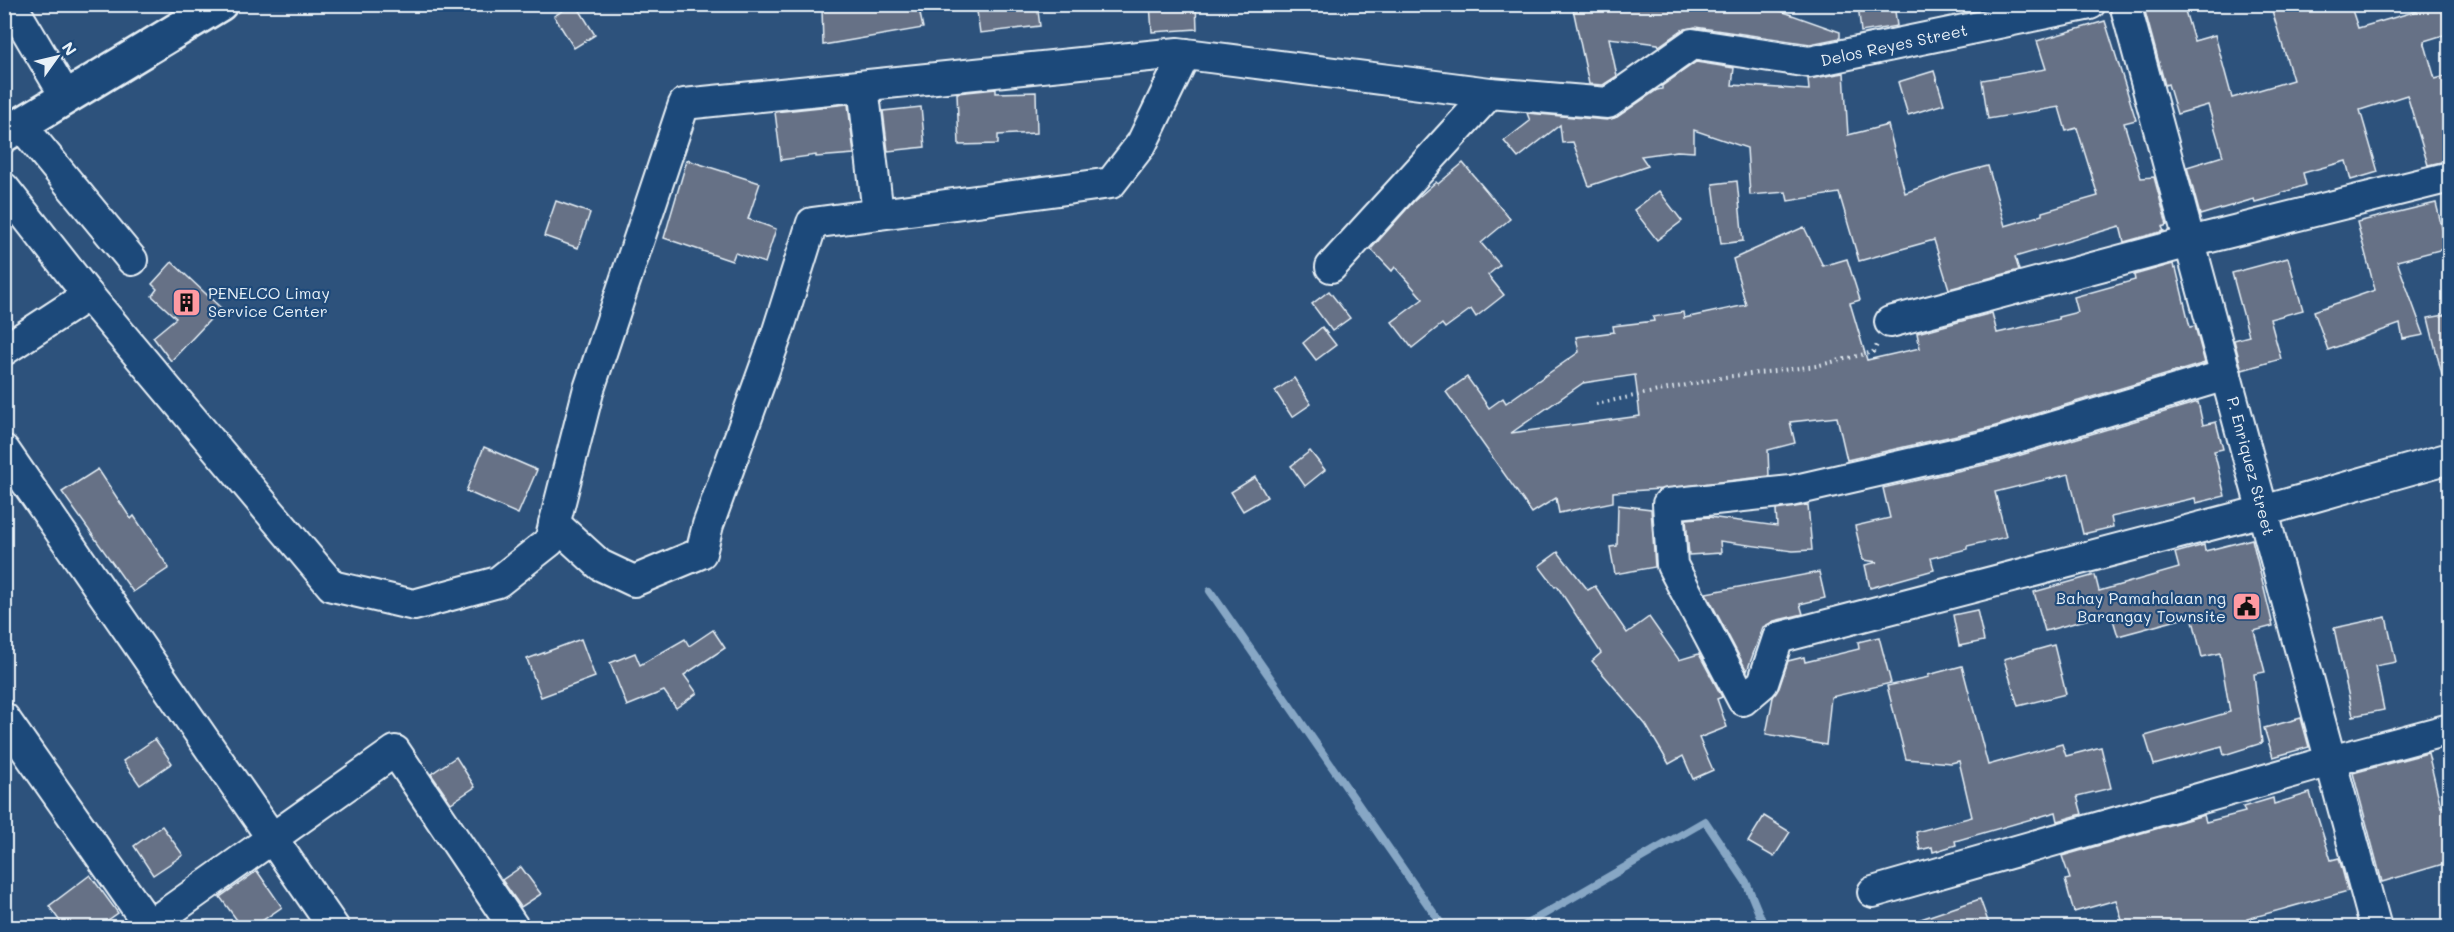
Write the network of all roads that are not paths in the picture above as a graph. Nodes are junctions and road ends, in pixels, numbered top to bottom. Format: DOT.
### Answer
graph roads {
  1 [pos="11,4"];
  2 [pos="220,4"];
  3 [pos="2090,4"];
  4 [pos="2125,4"];
  5 [pos="1185,54"];
  6 [pos="863,86"];
  7 [pos="1490,93"];
  8 [pos="66,97"];
  9 [pos="13,130"];
  10 [pos="2450,177"];
  11 [pos="4,188"];
  12 [pos="878,214"];
  13 [pos="2190,242"];
  14 [pos="132,260"];
  15 [pos="1331,267"];
  16 [pos="88,295"];
  17 [pos="1890,322"];
  18 [pos="4,350"];
  19 [pos="2226,375"];
  20 [pos="4,450"];
  21 [pos="2450,458"];
  22 [pos="2263,511"];
  23 [pos="554,522"];
  24 [pos="4,717"];
  25 [pos="2450,729"];
  26 [pos="2331,761"];
  27 [pos="273,838"];
  28 [pos="1873,892"];
  29 [pos="150,926"];
  30 [pos="334,927"];
  31 [pos="514,927"];
  32 [pos="2376,927"];
  1 -- 8 [label="street"];
  2 -- 8 [label="main road"];
  3 -- 7 [label="street, Delos Reyes Street"];
  4 -- 13 [label="street, P. Enriquez Street"];
  5 -- 6 [label="street"];
  5 -- 7 [label="street"];
  5 -- 12 [label="street"];
  6 -- 12 [label="street"];
  6 -- 23 [label="street"];
  7 -- 15 [label="street"];
  8 -- 9 [label="main road"];
  9 -- 14 [label="street"];
  10 -- 13 [label="street"];
  11 -- 16 [label="street"];
  12 -- 23 [label="street"];
  13 -- 17 [label="street"];
  13 -- 19 [label="street, P. Enriquez Street"];
  16 -- 18 [label="street"];
  16 -- 23 [label="street"];
  19 -- 22 [label="street, P. Enriquez Street"];
  19 -- 22 [label="street"];
  20 -- 27 [label="street"];
  21 -- 22 [label="street"];
  22 -- 26 [label="street, P. Enriquez Street"];
  24 -- 29 [label="street"];
  25 -- 26 [label="street"];
  26 -- 28 [label="street"];
  26 -- 32 [label="street, P. Enriquez Street"];
  27 -- 29 [label="street"];
  27 -- 30 [label="street"];
  27 -- 31 [label="street"];
}
